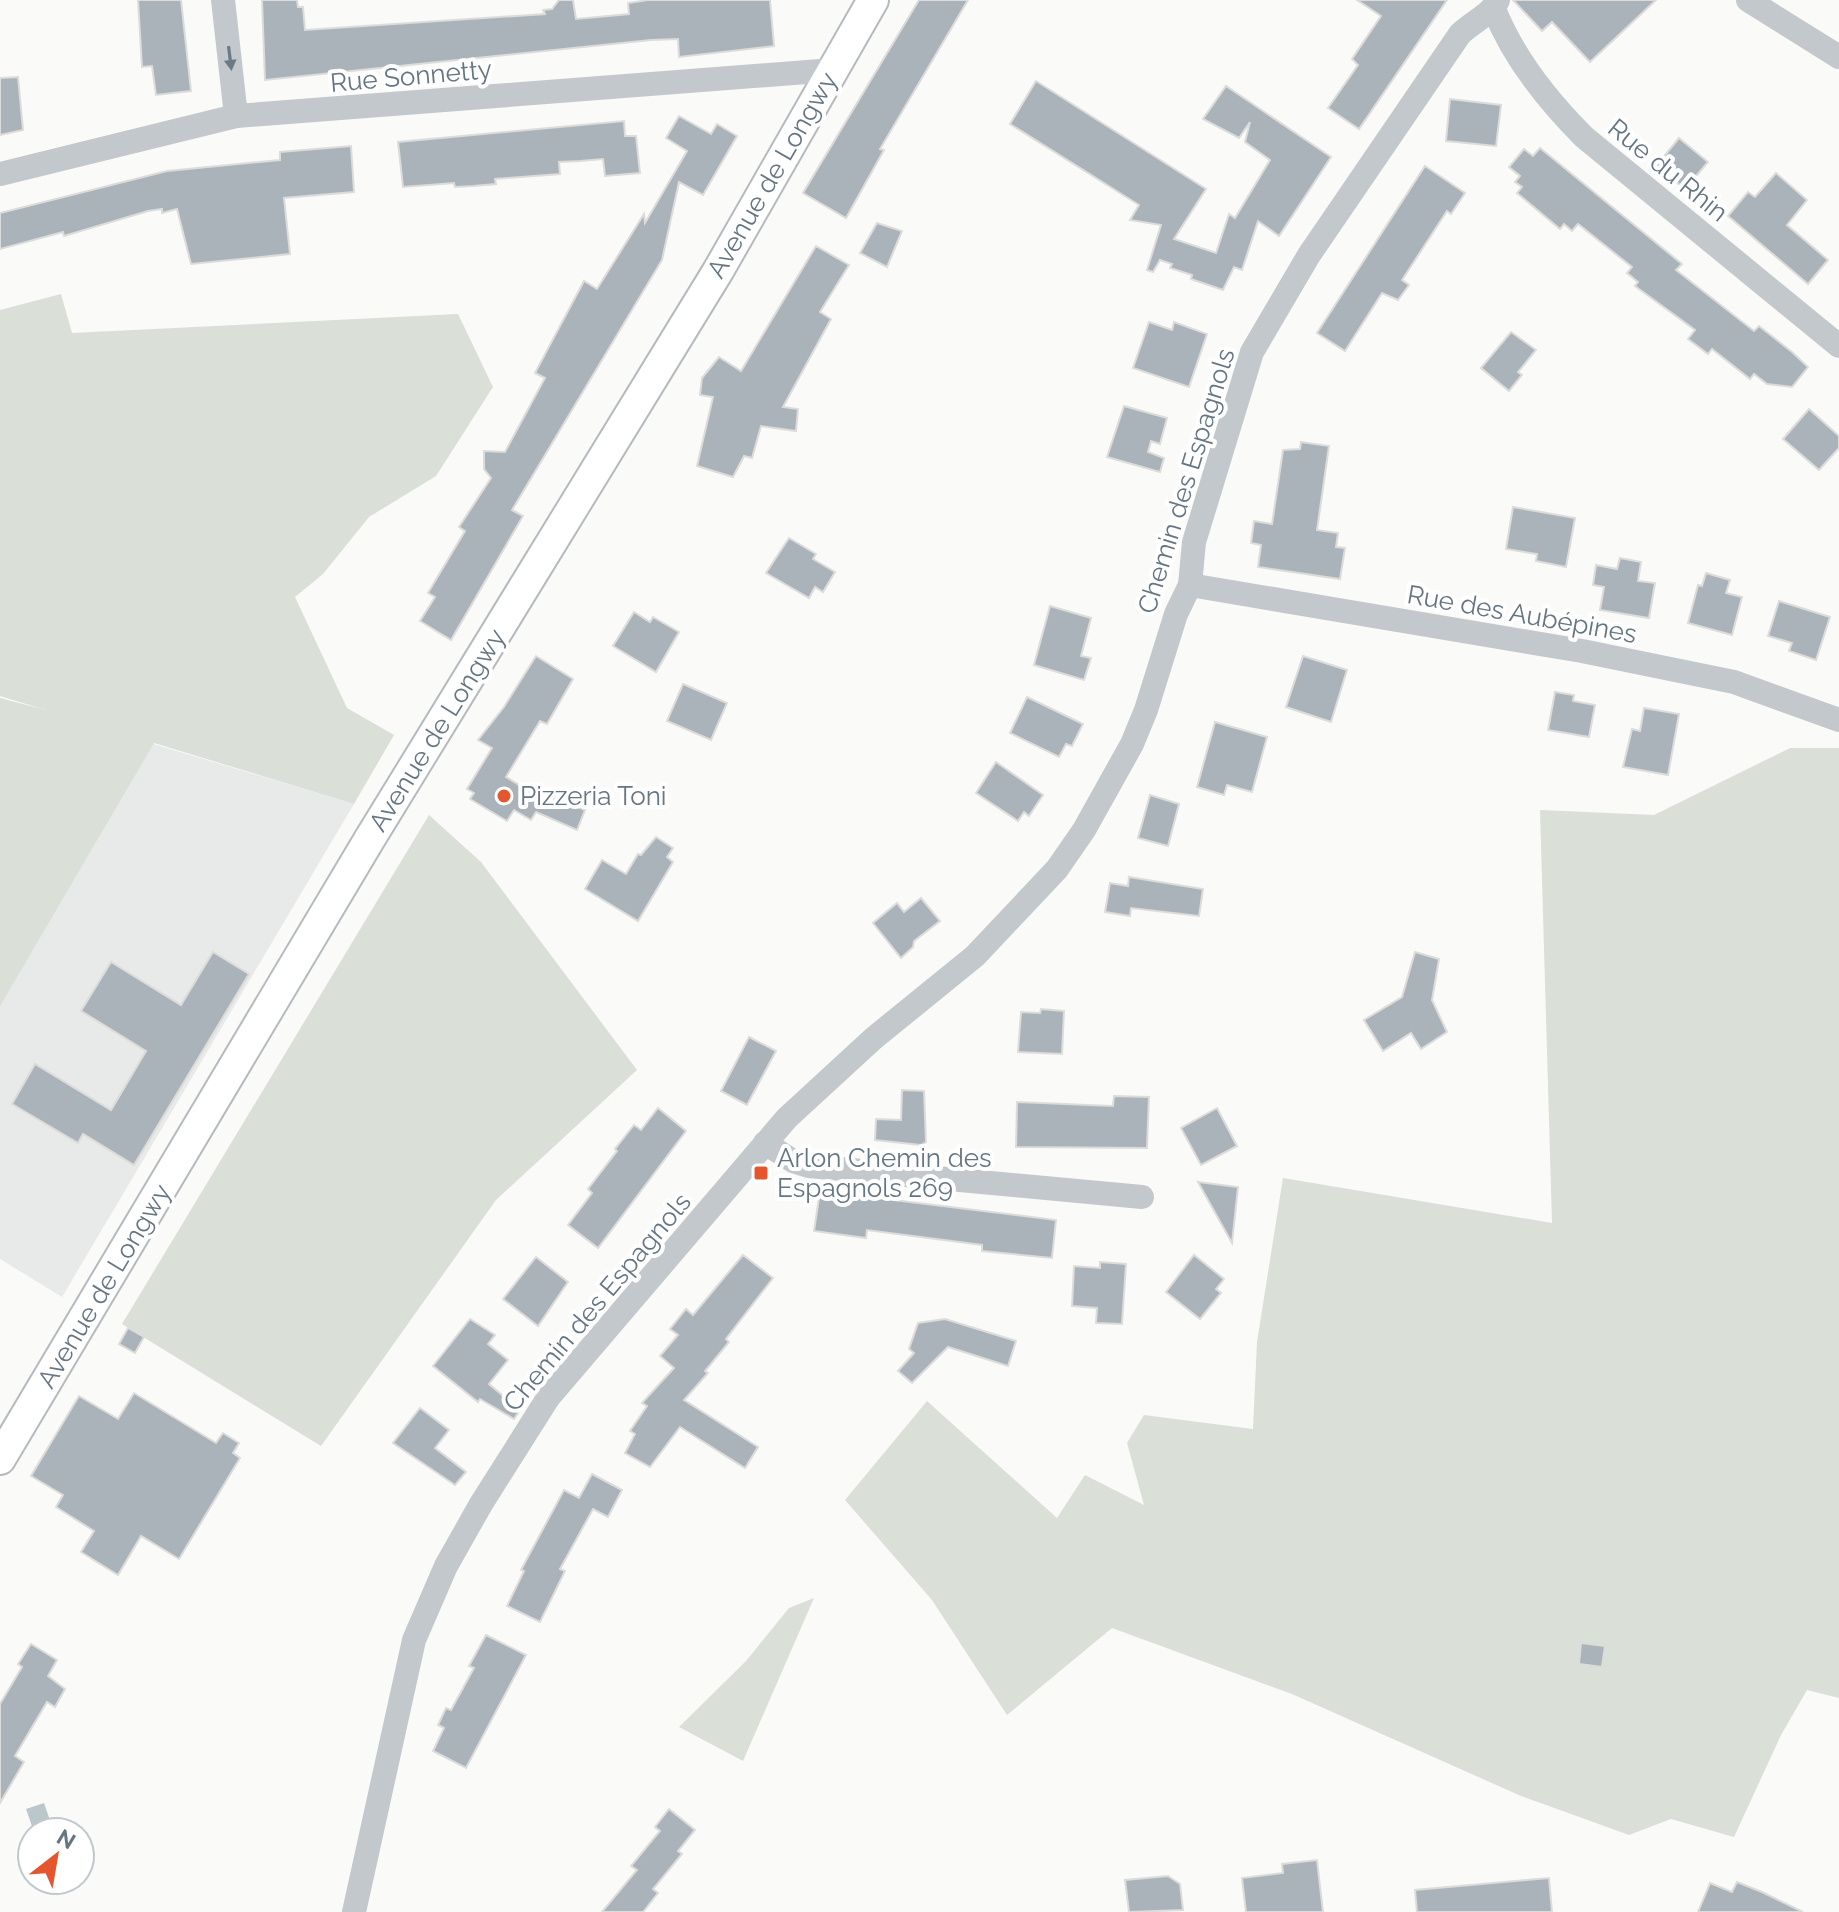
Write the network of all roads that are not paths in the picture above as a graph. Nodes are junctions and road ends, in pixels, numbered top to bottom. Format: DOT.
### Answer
graph roads {
  1 [pos="223,0"];
  2 [pos="873,0"];
  3 [pos="1748,0"];
  4 [pos="1496,4"];
  5 [pos="1839,57"];
  6 [pos="833,70"];
  7 [pos="236,116"];
  8 [pos="0,174"];
  9 [pos="1839,346"];
  10 [pos="1190,585"];
  11 [pos="1839,720"];
  12 [pos="765,1143"];
  13 [pos="1142,1197"];
  14 [pos="0,1459"];
  15 [pos="354,1912"];
  1 -- 7 [label="street, one-way"];
  2 -- 6 [label="main road, Avenue de Longwy"];
  3 -- 5 [label="street"];
  4 -- 9 [label="street, Rue du Rhin"];
  4 -- 10 [label="street, Chemin des Espagnols"];
  6 -- 7 [label="street, Rue Sonnetty"];
  6 -- 14 [label="main road, Avenue de Longwy"];
  7 -- 8 [label="street, Rue Sonnetty"];
  10 -- 11 [label="street, Rue des Aubépines"];
  10 -- 12 [label="street, Chemin des Espagnols"];
  12 -- 13 [label="street"];
  12 -- 15 [label="street, Chemin des Espagnols"];
}
